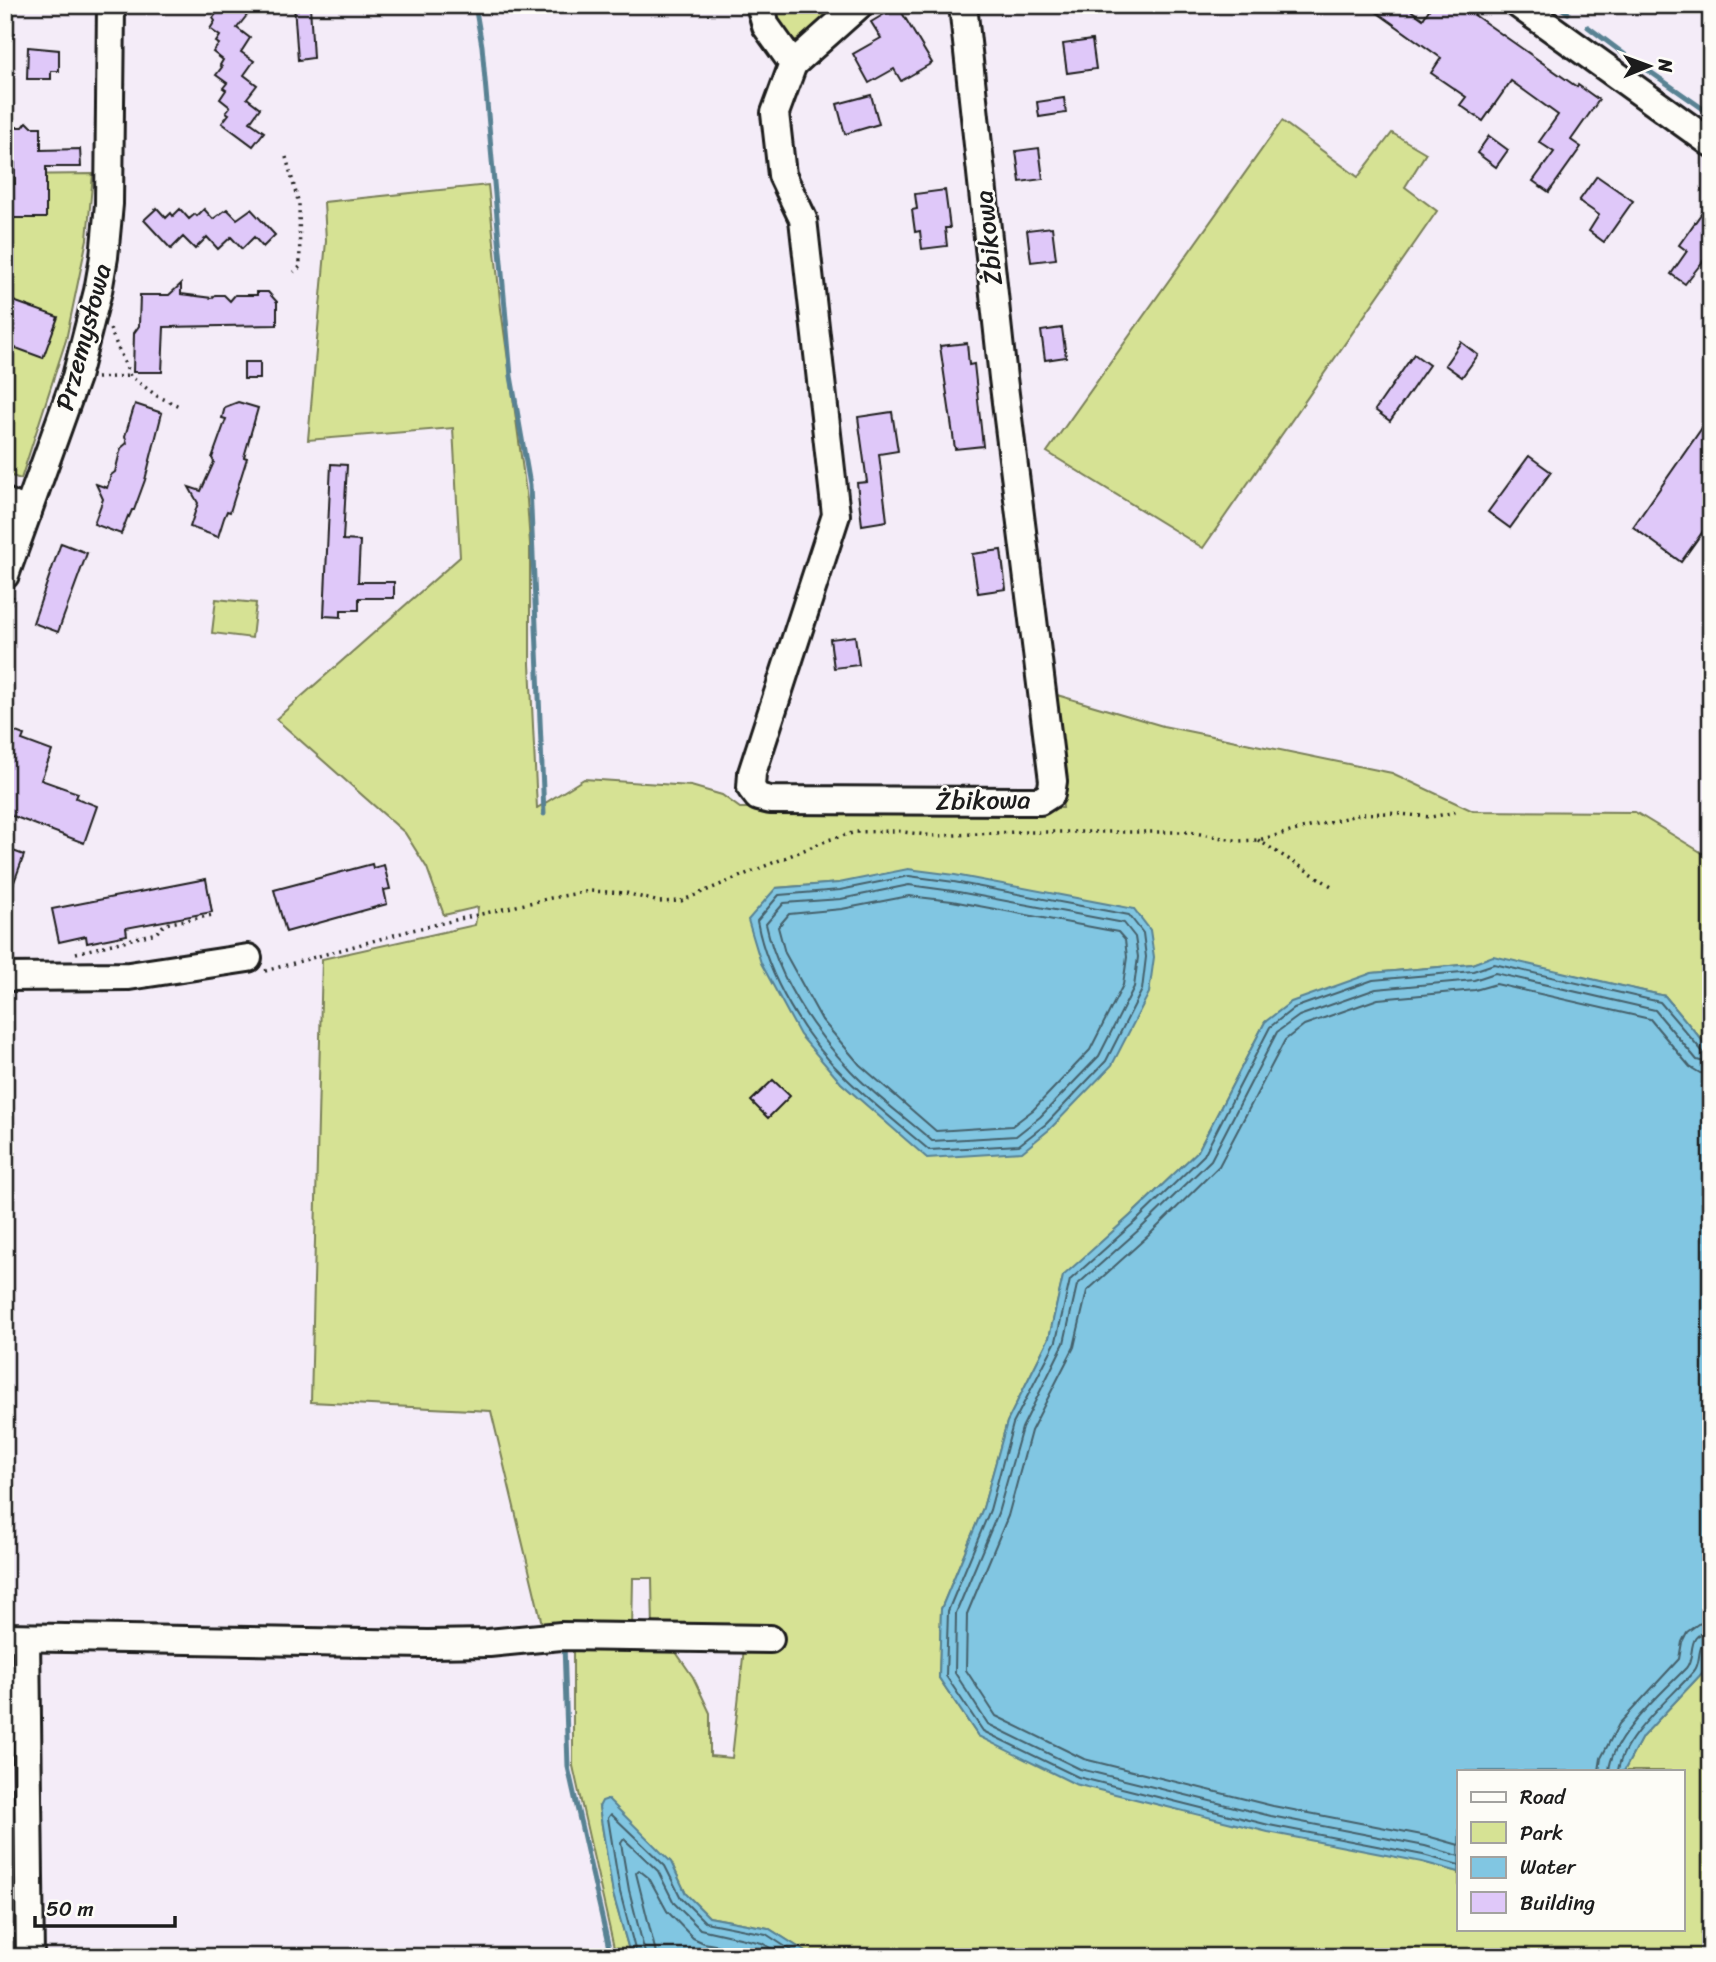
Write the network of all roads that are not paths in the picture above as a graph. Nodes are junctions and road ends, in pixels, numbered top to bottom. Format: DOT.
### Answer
graph roads {
  1 [pos="111,5"];
  2 [pos="760,5"];
  3 [pos="859,5"];
  4 [pos="963,5"];
  5 [pos="1519,5"];
  6 [pos="793,64"];
  7 [pos="1711,143"];
  8 [pos="17,507"];
  9 [pos="5,575"];
  10 [pos="256,965"];
  11 [pos="5,977"];
  12 [pos="15,1637"];
  13 [pos="769,1639"];
  14 [pos="30,1957"];
  1 -- 8 [label="street, Przemysłowa"];
  2 -- 6 [label="street"];
  3 -- 6 [label="street"];
  4 -- 6 [label="street, Żbikowa"];
  5 -- 7 [label="street"];
  8 -- 9 [label="street, Przemysłowa"];
  10 -- 11 [label="street"];
  12 -- 13 [label="street"];
  12 -- 14 [label="street"];
}
